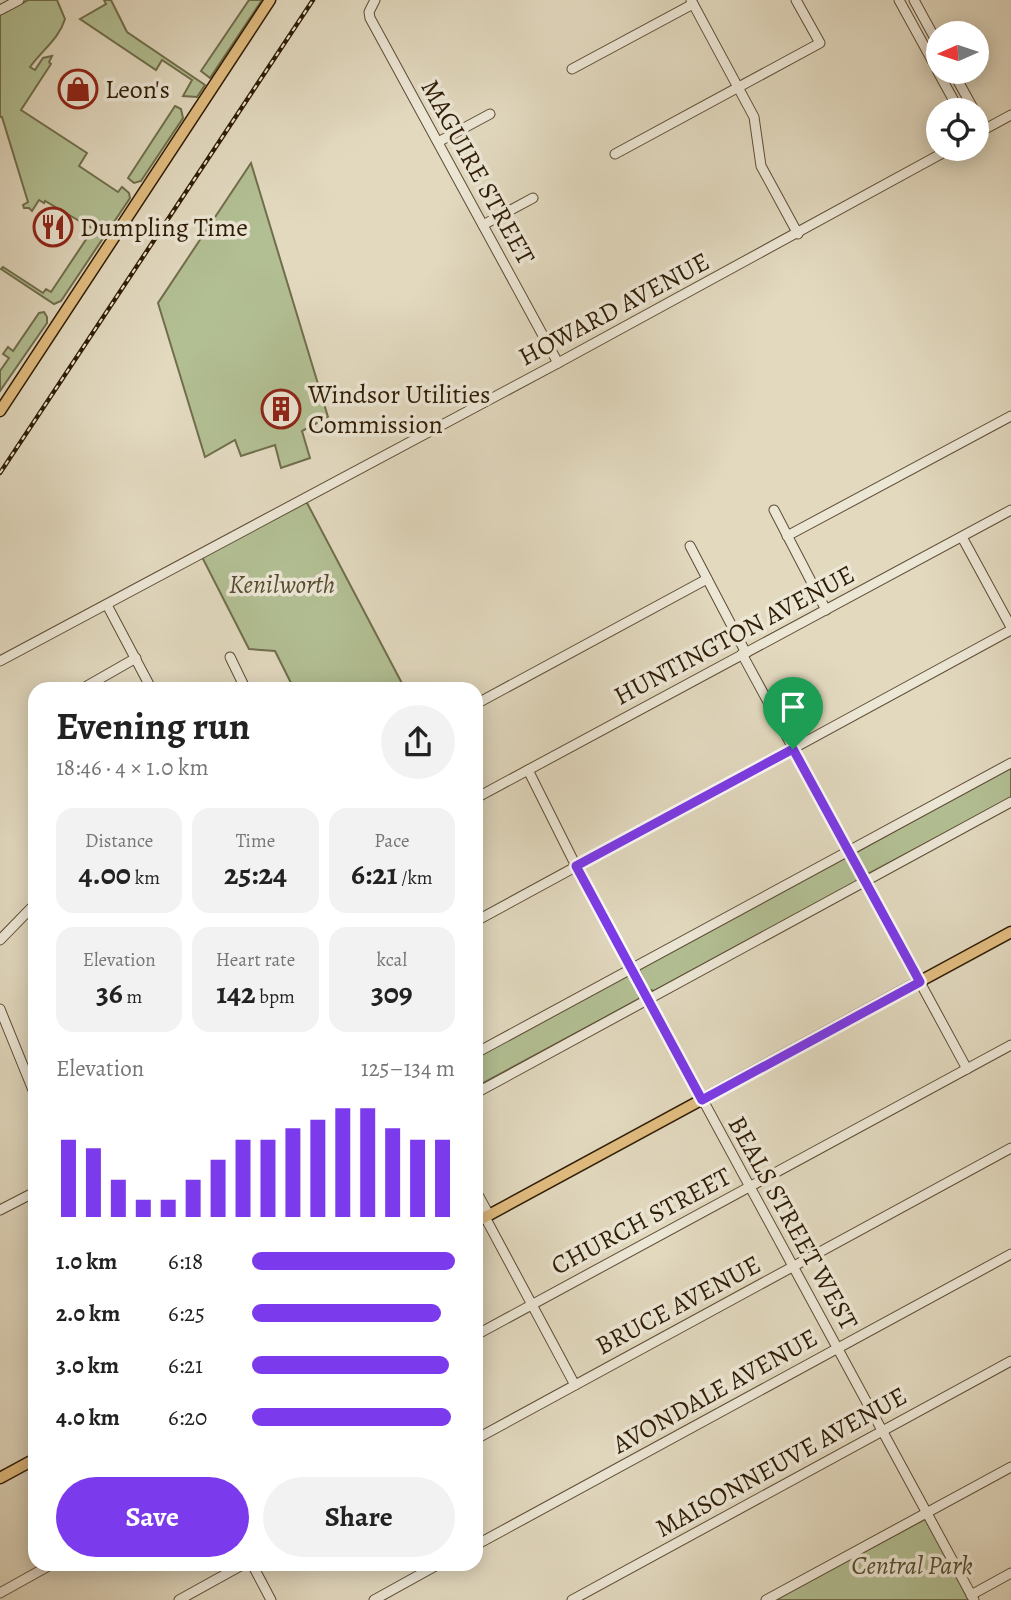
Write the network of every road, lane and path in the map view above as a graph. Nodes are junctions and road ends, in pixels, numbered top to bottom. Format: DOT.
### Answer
graph roads {
  1 [pos="19,0"];
  2 [pos="270,0"];
  3 [pos="375,0"];
  4 [pos="796,0"];
  5 [pos="899,0"];
  6 [pos="914,0"];
  7 [pos="692,2"];
  8 [pos="0,10"];
  9 [pos="926,22"];
  10 [pos="926,49"];
  11 [pos="572,69"];
  12 [pos="739,87"];
  13 [pos="490,114"];
  14 [pos="1011,115"];
  15 [pos="989,125"];
  16 [pos="438,142"];
  17 [pos="615,154"];
  18 [pos="929,161"];
  19 [pos="533,198"];
  20 [pos="483,225"];
  21 [pos="798,234"];
  22 [pos="558,363"];
  23 [pos="0,411"];
  24 [pos="1011,416"];
  25 [pos="774,510"];
  26 [pos="1011,510"];
  27 [pos="788,536"];
  28 [pos="962,537"];
  29 [pos="690,546"];
  30 [pos="707,579"];
  31 [pos="107,604"];
  32 [pos="826,610"];
  33 [pos="1011,629"];
  34 [pos="744,654"];
  35 [pos="230,657"];
  36 [pos="136,658"];
  37 [pos="0,661"];
  38 [pos="94,682"];
  39 [pos="148,682"];
  40 [pos="242,682"];
  41 [pos="483,700"];
  42 [pos="793,749"];
  43 [pos="1011,763"];
  44 [pos="528,770"];
  45 [pos="483,793"];
  46 [pos="1011,803"];
  47 [pos="848,851"];
  48 [pos="576,866"];
  49 [pos="865,881"];
  50 [pos="28,914"];
  51 [pos="483,916"];
  52 [pos="1011,932"];
  53 [pos="0,940"];
  54 [pos="631,969"];
  55 [pos="920,982"];
  56 [pos="648,999"];
  57 [pos="0,1009"];
  58 [pos="1011,1045"];
  59 [pos="483,1049"];
  60 [pos="967,1069"];
  61 [pos="28,1078"];
  62 [pos="483,1089"];
  63 [pos="702,1100"];
  64 [pos="1011,1149"];
  65 [pos="749,1186"];
  66 [pos="28,1196"];
  67 [pos="0,1210"];
  68 [pos="483,1218"];
  69 [pos="1011,1254"];
  70 [pos="794,1266"];
  71 [pos="532,1304"];
  72 [pos="483,1331"];
  73 [pos="838,1348"];
  74 [pos="1011,1361"];
  75 [pos="575,1385"];
  76 [pos="882,1431"];
  77 [pos="483,1435"];
  78 [pos="28,1463"];
  79 [pos="1011,1467"];
  80 [pos="0,1478"];
  81 [pos="926,1513"];
  82 [pos="483,1541"];
  83 [pos="39,1571"];
  84 [pos="231,1571"];
  85 [pos="256,1571"];
  86 [pos="426,1571"];
  87 [pos="1011,1573"];
  88 [pos="0,1593"];
  89 [pos="972,1597"];
  90 [pos="179,1600"];
  91 [pos="271,1600"];
  92 [pos="374,1600"];
  93 [pos="572,1600"];
  94 [pos="766,1600"];
  1 -- 8 [label="street"];
  2 -- 23 [label="main road"];
  3 -- 16 [label="street, MAGUIRE STREET"];
  4 -- 12 [label="street"];
  5 -- 10 [label="street"];
  6 -- 9 [label="street"];
  7 -- 11 [label="street"];
  7 -- 12 [label="street"];
  12 -- 17 [label="street"];
  12 -- 21 [label="street"];
  13 -- 16 [label="street"];
  14 -- 15 [label="street"];
  16 -- 20 [label="street, MAGUIRE STREET"];
  18 -- 21 [label="street, HOWARD AVENUE"];
  19 -- 20 [label="street"];
  20 -- 22 [label="street, MAGUIRE STREET"];
  21 -- 22 [label="street, HOWARD AVENUE"];
  22 -- 31 [label="street, HOWARD AVENUE"];
  24 -- 27 [label="street"];
  25 -- 27 [label="street"];
  26 -- 28 [label="street, HUNTINGTON AVENUE"];
  27 -- 32 [label="street"];
  28 -- 32 [label="street, HUNTINGTON AVENUE"];
  28 -- 33 [label="street"];
  29 -- 30 [label="street"];
  30 -- 34 [label="street"];
  30 -- 41 [label="street"];
  31 -- 36 [label="street"];
  31 -- 37 [label="street, HOWARD AVENUE"];
  32 -- 34 [label="street, HUNTINGTON AVENUE"];
  33 -- 42 [label="street"];
  34 -- 42 [label="street"];
  34 -- 44 [label="street, HUNTINGTON AVENUE"];
  35 -- 40 [label="street"];
  36 -- 38 [label="street"];
  36 -- 39 [label="street"];
  42 -- 47 [label="street"];
  42 -- 48 [label="street"];
  43 -- 47 [label="street"];
  44 -- 45 [label="street, HUNTINGTON AVENUE"];
  44 -- 48 [label="street, BEALS STREET WEST"];
  46 -- 49 [label="street"];
  47 -- 49 [label="street"];
  47 -- 54 [label="street"];
  48 -- 51 [label="street"];
  48 -- 54 [label="street, BEALS STREET WEST"];
  49 -- 55 [label="street"];
  49 -- 56 [label="street"];
  50 -- 53 [label="street"];
  52 -- 55 [label="main road"];
  54 -- 56 [label="street, BEALS STREET WEST"];
  54 -- 59 [label="street"];
  55 -- 60 [label="street"];
  55 -- 63 [label="main road"];
  56 -- 62 [label="street"];
  56 -- 63 [label="street, BEALS STREET WEST"];
  57 -- 61 [label="street"];
  58 -- 60 [label="street, CHURCH STREET"];
  60 -- 65 [label="street, CHURCH STREET"];
  63 -- 65 [label="street, BEALS STREET WEST"];
  63 -- 68 [label="main road"];
  64 -- 70 [label="street, BRUCE AVENUE"];
  65 -- 70 [label="street, BEALS STREET WEST"];
  65 -- 71 [label="street, CHURCH STREET"];
  66 -- 67 [label="street"];
  68 -- 71 [label="street"];
  69 -- 73 [label="street, AVONDALE AVENUE"];
  70 -- 73 [label="street, BEALS STREET WEST"];
  70 -- 75 [label="street, BRUCE AVENUE"];
  71 -- 72 [label="street, CHURCH STREET"];
  71 -- 75 [label="street"];
  73 -- 76 [label="street, BEALS STREET WEST"];
  73 -- 82 [label="street, AVONDALE AVENUE"];
  74 -- 76 [label="street, MAISONNEUVE AVENUE"];
  75 -- 77 [label="street, BRUCE AVENUE"];
  76 -- 81 [label="street, BEALS STREET WEST"];
  76 -- 93 [label="street, MAISONNEUVE AVENUE"];
  78 -- 80 [label="main road"];
  79 -- 81 [label="street"];
  81 -- 89 [label="street, BEALS STREET WEST"];
  81 -- 94 [label="street"];
  83 -- 88 [label="street"];
  84 -- 90 [label="street"];
  85 -- 91 [label="street"];
  86 -- 92 [label="street"];
  87 -- 89 [label="street"];
}
